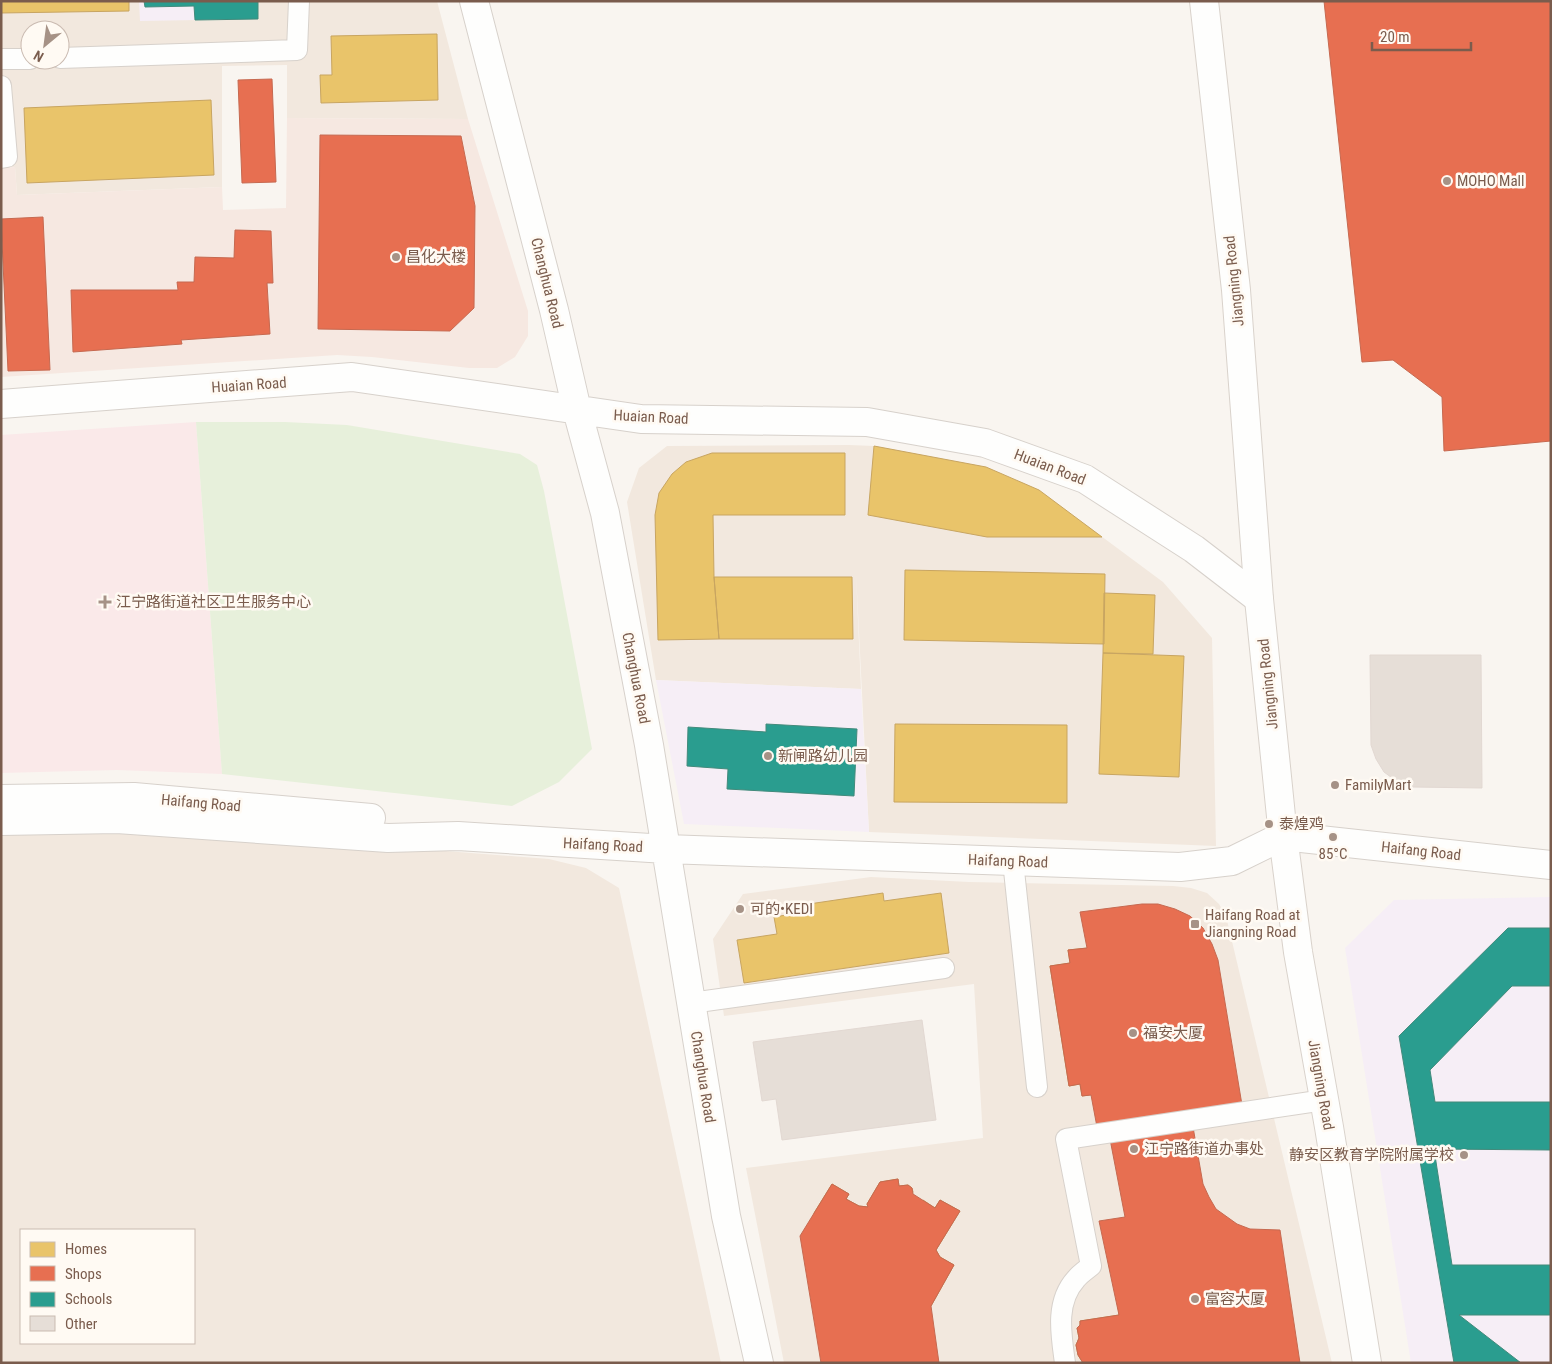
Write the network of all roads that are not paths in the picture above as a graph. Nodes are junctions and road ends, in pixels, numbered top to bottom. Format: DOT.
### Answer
graph roads {
  1 [pos="299,1"];
  2 [pos="474,1"];
  3 [pos="1204,1"];
  4 [pos="20,58"];
  5 [pos="70,58"];
  6 [pos="1,59"];
  7 [pos="1,86"];
  8 [pos="1,158"];
  9 [pos="1,404"];
  10 [pos="577,410"];
  11 [pos="1259,599"];
  12 [pos="1,799"];
  13 [pos="1,820"];
  14 [pos="458,836"];
  15 [pos="1283,836"];
  16 [pos="666,849"];
  17 [pos="1013,861"];
  18 [pos="1551,865"];
  19 [pos="944,968"];
  20 [pos="691,1003"];
  21 [pos="1037,1087"];
  22 [pos="1324,1100"];
  23 [pos="759,1363"];
  24 [pos="1065,1363"];
  25 [pos="1367,1363"];
  1 -- 5 [label="lane"];
  2 -- 10 [label="street, Changhua Road"];
  3 -- 11 [label="street, Jiangning Road"];
  4 -- 6 [label="lane"];
  7 -- 8 [label="lane"];
  9 -- 10 [label="street, Huaian Road"];
  10 -- 11 [label="street, Huaian Road"];
  10 -- 16 [label="street, Changhua Road"];
  11 -- 15 [label="street, Jiangning Road"];
  12 -- 14 [label="street, Haifang Road"];
  13 -- 14 [label="street, Haifang Road"];
  14 -- 16 [label="street, Haifang Road"];
  15 -- 17 [label="street, Haifang Road"];
  15 -- 18 [label="street, Haifang Road"];
  15 -- 22 [label="street, Jiangning Road"];
  16 -- 17 [label="street, Haifang Road"];
  16 -- 20 [label="street, Changhua Road"];
  17 -- 21 [label="lane"];
  19 -- 20 [label="lane"];
  20 -- 23 [label="street, Changhua Road"];
  22 -- 24 [label="lane"];
  22 -- 25 [label="street, Jiangning Road"];
}
